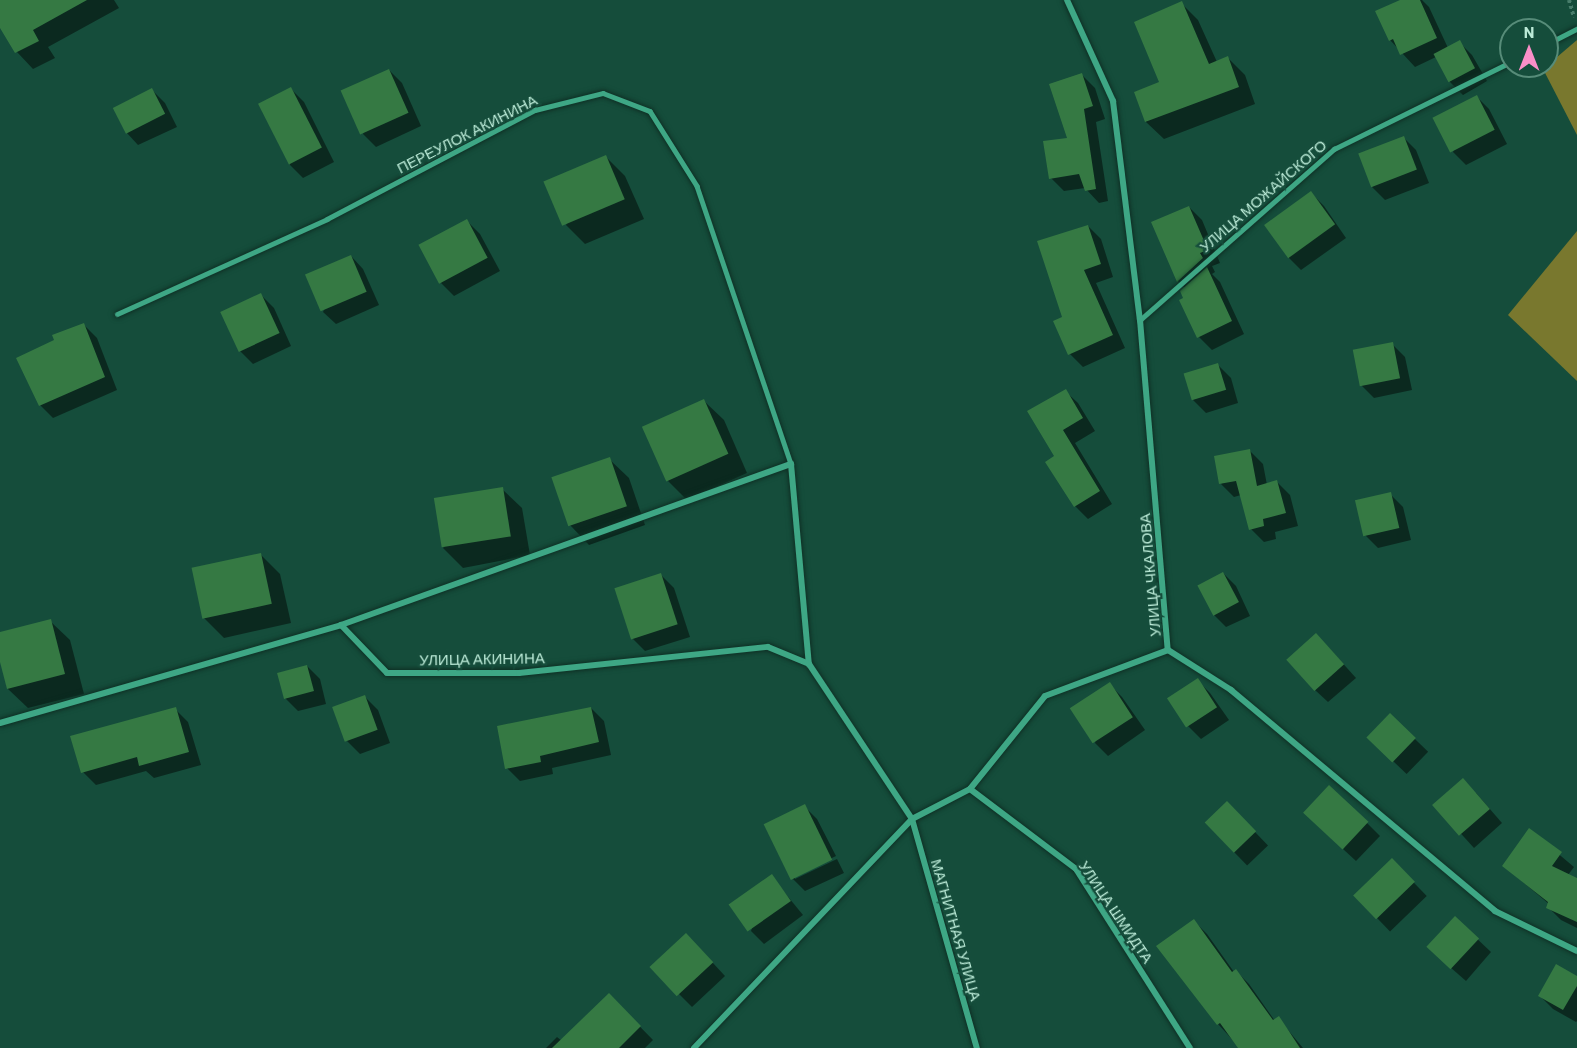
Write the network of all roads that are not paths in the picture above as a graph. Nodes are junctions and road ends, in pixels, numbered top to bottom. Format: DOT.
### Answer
graph roads {
  1 [pos="1066,0"];
  2 [pos="1577,29"];
  3 [pos="1559,38"];
  4 [pos="1499,68"];
  5 [pos="117,314"];
  6 [pos="1140,320"];
  7 [pos="791,464"];
  8 [pos="341,624"];
  9 [pos="1168,650"];
  10 [pos="809,664"];
  11 [pos="0,723"];
  12 [pos="970,789"];
  13 [pos="912,819"];
  14 [pos="1577,951"];
  15 [pos="694,1048"];
  16 [pos="977,1048"];
  17 [pos="1190,1048"];
  1 -- 6 [label="street, УЛИЦА ЧКАЛОВА"];
  2 -- 3 [label="lane"];
  4 -- 6 [label="lane, УЛИЦА МОЖАЙСКОГО"];
  5 -- 7 [label="lane, ПЕРЕУЛОК АКИНИНА"];
  6 -- 9 [label="street, УЛИЦА ЧКАЛОВА"];
  7 -- 8 [label="street"];
  7 -- 10 [label="street"];
  8 -- 10 [label="street, УЛИЦА АКИНИНА"];
  8 -- 11 [label="street"];
  9 -- 12 [label="street"];
  9 -- 14 [label="street, УЛИЦА ЧКАЛОВА"];
  10 -- 13 [label="street"];
  12 -- 13 [label="street"];
  12 -- 17 [label="street, УЛИЦА ШМИДТА"];
  13 -- 15 [label="street"];
  13 -- 16 [label="street, МАГНИТНАЯ УЛИЦА"];
}
